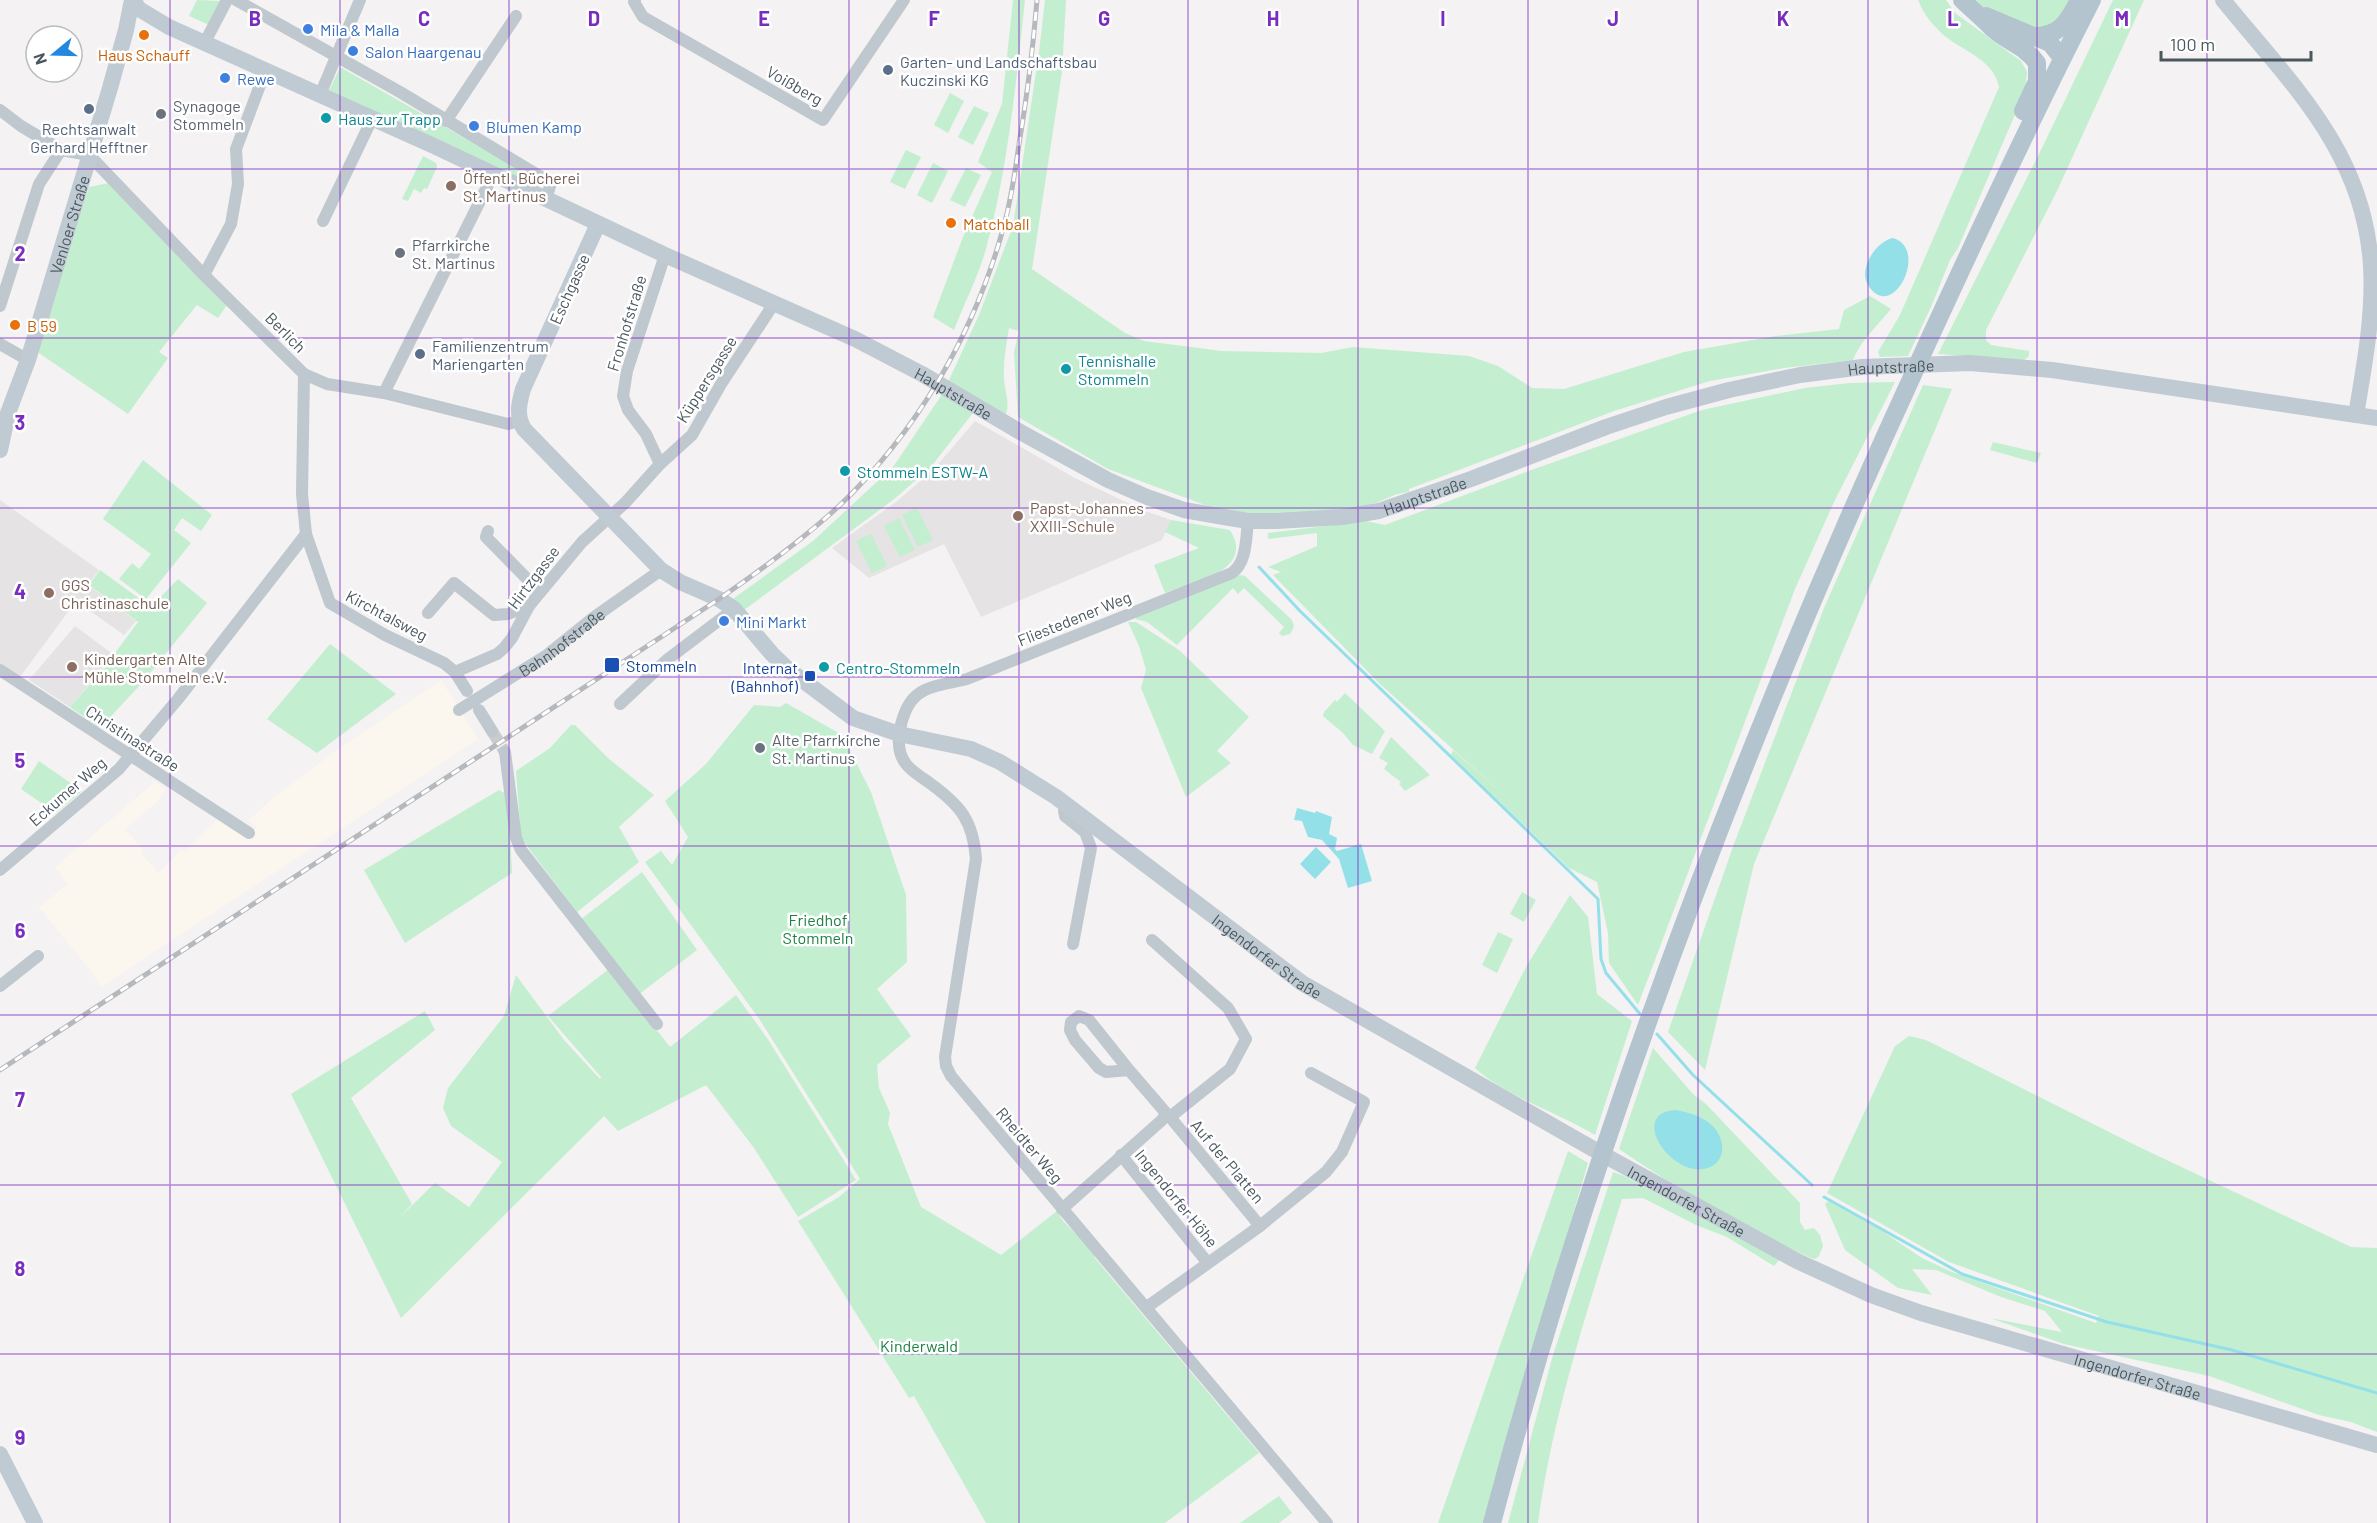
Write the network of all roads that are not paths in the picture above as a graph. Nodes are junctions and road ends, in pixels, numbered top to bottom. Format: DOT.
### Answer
graph roads {
  1 [pos="132,0"];
  2 [pos="227,0"];
  3 [pos="236,0"];
  4 [pos="360,0"];
  5 [pos="635,0"];
  6 [pos="904,0"];
  7 [pos="1962,0"];
  8 [pos="2079,0"];
  9 [pos="2092,0"];
  10 [pos="2223,0"];
  11 [pos="516,16"];
  12 [pos="1983,20"];
  13 [pos="2034,36"];
  14 [pos="205,42"];
  15 [pos="337,56"];
  16 [pos="2062,58"];
  17 [pos="265,72"];
  18 [pos="320,95"];
  19 [pos="0,110"];
  20 [pos="372,119"];
  21 [pos="446,121"];
  22 [pos="61,150"];
  23 [pos="89,155"];
  24 [pos="494,175"];
  25 [pos="546,199"];
  26 [pos="1995,200"];
  27 [pos="323,221"];
  28 [pos="598,224"];
  29 [pos="665,255"];
  30 [pos="204,275"];
  31 [pos="775,302"];
  32 [pos="0,306"];
  33 [pos="0,344"];
  34 [pos="27,360"];
  35 [pos="304,374"];
  36 [pos="384,393"];
  37 [pos="2356,416"];
  38 [pos="2377,418"];
  39 [pos="519,421"];
  40 [pos="0,450"];
  41 [pos="660,464"];
  42 [pos="609,518"];
  43 [pos="1248,521"];
  44 [pos="488,531"];
  45 [pos="306,534"];
  46 [pos="661,570"];
  47 [pos="540,592"];
  48 [pos="529,606"];
  49 [pos="734,609"];
  50 [pos="428,613"];
  51 [pos="0,670"];
  52 [pos="455,672"];
  53 [pos="467,691"];
  54 [pos="620,704"];
  55 [pos="459,710"];
  56 [pos="479,710"];
  57 [pos="492,731"];
  58 [pos="899,734"];
  59 [pos="505,752"];
  60 [pos="129,755"];
  61 [pos="1067,806"];
  62 [pos="249,832"];
  63 [pos="0,870"];
  64 [pos="1152,940"];
  65 [pos="1073,944"];
  66 [pos="38,956"];
  67 [pos="0,986"];
  68 [pos="657,1024"];
  69 [pos="1129,1070"];
  70 [pos="1311,1073"];
  71 [pos="1168,1115"];
  72 [pos="1121,1155"];
  73 [pos="1062,1209"];
  74 [pos="1260,1226"];
  75 [pos="1207,1262"];
  76 [pos="1147,1307"];
  77 [pos="2377,1445"];
  78 [pos="0,1454"];
  79 [pos="35,1523"];
  80 [pos="1327,1523"];
  81 [pos="1492,1523"];
  1 -- 14 [label="street, Hauptstraße"];
  1 -- 23 [label="street, Venloer Straße"];
  2 -- 14 [label="street"];
  3 -- 15 [label="street"];
  4 -- 15 [label="street"];
  5 -- 6 [label="street, Voißberg"];
  7 -- 12 [label="main road"];
  8 -- 13 [label="main road"];
  9 -- 16 [label="main road"];
  10 -- 37 [label="street"];
  11 -- 21 [label="street"];
  12 -- 13 [label="main road"];
  12 -- 16 [label="main road"];
  12 -- 26 [label="main road"];
  13 -- 16 [label="main road"];
  14 -- 17 [label="street, Hauptstraße"];
  15 -- 18 [label="street"];
  15 -- 21 [label="street"];
  16 -- 26 [label="main road"];
  17 -- 18 [label="street, Hauptstraße"];
  17 -- 30 [label="street"];
  18 -- 20 [label="street, Hauptstraße"];
  19 -- 22 [label="street"];
  20 -- 24 [label="street, Hauptstraße"];
  20 -- 27 [label="street"];
  21 -- 25 [label="street"];
  22 -- 23 [label="street"];
  22 -- 32 [label="street"];
  23 -- 30 [label="street, Berlich"];
  23 -- 34 [label="street, Venloer Straße"];
  24 -- 25 [label="street, Hauptstraße"];
  24 -- 36 [label="street"];
  25 -- 28 [label="street, Hauptstraße"];
  26 -- 81 [label="main road"];
  28 -- 29 [label="street, Hauptstraße"];
  28 -- 39 [label="street, Eschgasse"];
  29 -- 31 [label="street, Hauptstraße"];
  29 -- 41 [label="street, Fronhofstraße"];
  30 -- 35 [label="street, Berlich"];
  31 -- 41 [label="street, Küppersgasse"];
  31 -- 43 [label="street, Hauptstraße"];
  33 -- 34 [label="street"];
  34 -- 40 [label="street, Venloer Straße"];
  35 -- 36 [label="street, Berlich"];
  35 -- 45 [label="street, Kirchtalsweg"];
  36 -- 39 [label="street, Berlich"];
  37 -- 38 [label="street, Hauptstraße"];
  37 -- 43 [label="street, Hauptstraße"];
  39 -- 42 [label="street"];
  41 -- 42 [label="street, Küppersgasse"];
  42 -- 46 [label="street"];
  42 -- 47 [label="street, Hirtzgasse"];
  43 -- 58 [label="street, Fliestedener Weg"];
  44 -- 47 [label="street"];
  45 -- 52 [label="street, Kirchtalsweg"];
  45 -- 60 [label="street, Eckumer Weg"];
  46 -- 49 [label="street, Ingendorfer Straße"];
  46 -- 55 [label="street, Bahnhofstraße"];
  47 -- 48 [label="street, Hirtzgasse"];
  48 -- 50 [label="street"];
  48 -- 52 [label="street, Hirtzgasse"];
  49 -- 54 [label="street"];
  49 -- 58 [label="street, Ingendorfer Straße"];
  51 -- 60 [label="street, Christinastraße"];
  52 -- 53 [label="street, Kirchtalsweg"];
  56 -- 57 [label="street"];
  58 -- 61 [label="street, Ingendorfer Straße"];
  58 -- 73 [label="street, Rheidter Weg"];
  59 -- 68 [label="street"];
  60 -- 62 [label="street, Christinastraße"];
  60 -- 63 [label="street, Eckumer Weg"];
  61 -- 65 [label="street, Ingendorfer Straße"];
  61 -- 77 [label="street, Ingendorfer Straße"];
  64 -- 71 [label="street, Ingendorfer Höhe"];
  66 -- 67 [label="street"];
  69 -- 69 [label="street"];
  69 -- 71 [label="street"];
  70 -- 74 [label="street, Auf der Platten"];
  71 -- 72 [label="street, Ingendorfer Höhe"];
  71 -- 74 [label="street, Auf der Platten"];
  72 -- 73 [label="street, Ingendorfer Höhe"];
  72 -- 75 [label="street, Ingendorfer Höhe"];
  73 -- 76 [label="street, Rheidter Weg"];
  74 -- 75 [label="street, Auf der Platten"];
  75 -- 76 [label="street, Auf der Platten"];
  76 -- 80 [label="street, Rheidter Weg"];
  78 -- 79 [label="street"];
}
